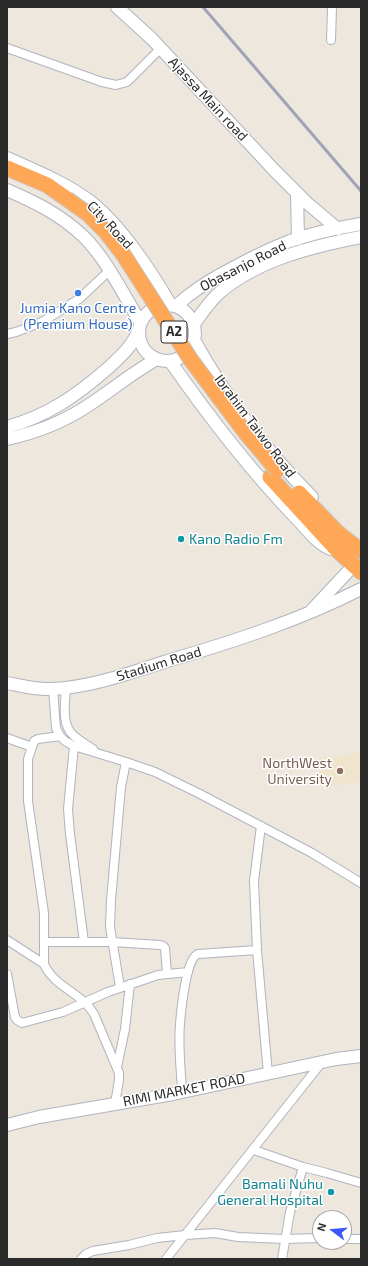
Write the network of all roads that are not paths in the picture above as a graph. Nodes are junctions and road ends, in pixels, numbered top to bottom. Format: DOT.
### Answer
graph roads {
  1 [pos="117,7"];
  2 [pos="332,7"];
  3 [pos="331,40"];
  4 [pos="7,48"];
  5 [pos="161,48"];
  6 [pos="7,158"];
  7 [pos="7,168"];
  8 [pos="7,179"];
  9 [pos="7,190"];
  10 [pos="297,193"];
  11 [pos="65,202"];
  12 [pos="361,224"];
  13 [pos="338,228"];
  14 [pos="361,237"];
  15 [pos="298,239"];
  16 [pos="109,272"];
  17 [pos="173,305"];
  18 [pos="194,324"];
  19 [pos="140,326"];
  20 [pos="7,334"];
  21 [pos="194,340"];
  22 [pos="157,359"];
  23 [pos="170,361"];
  24 [pos="7,427"];
  25 [pos="7,439"];
  26 [pos="335,542"];
  27 [pos="357,548"];
  28 [pos="357,569"];
  29 [pos="361,590"];
  30 [pos="308,614"];
  31 [pos="7,683"];
  32 [pos="66,688"];
  33 [pos="53,689"];
  34 [pos="60,736"];
  35 [pos="7,738"];
  36 [pos="74,746"];
  37 [pos="32,748"];
  38 [pos="97,752"];
  39 [pos="126,762"];
  40 [pos="261,826"];
  41 [pos="361,883"];
  42 [pos="7,940"];
  43 [pos="44,942"];
  44 [pos="84,942"];
  45 [pos="112,942"];
  46 [pos="257,950"];
  47 [pos="44,964"];
  48 [pos="188,972"];
  49 [pos="7,974"];
  50 [pos="166,974"];
  51 [pos="130,984"];
  52 [pos="120,987"];
  53 [pos="85,1002"];
  54 [pos="361,1056"];
  55 [pos="322,1062"];
  56 [pos="117,1067"];
  57 [pos="268,1074"];
  58 [pos="182,1092"];
  59 [pos="115,1104"];
  60 [pos="7,1125"];
  61 [pos="254,1150"];
  62 [pos="303,1167"];
  63 [pos="361,1183"];
  64 [pos="185,1235"];
  65 [pos="312,1238"];
  66 [pos="285,1239"];
  67 [pos="81,1259"];
  68 [pos="166,1259"];
  69 [pos="282,1259"];
  1 -- 5 [label="main road, Ajassa Main road"];
  2 -- 3 [label="street"];
  4 -- 5 [label="street"];
  5 -- 10 [label="main road, Ajassa Main road"];
  6 -- 17 [label="main road, City Road / A2"];
  7 -- 11 [label="highway, A2"];
  8 -- 11 [label="highway, A2"];
  9 -- 16 [label="main road, City Road / A2"];
  10 -- 13 [label="main road, Ajassa Main road"];
  10 -- 15 [label="main road"];
  11 -- 26 [label="highway, A2, bridge"];
  12 -- 13 [label="main road, Obasanjo Road"];
  13 -- 15 [label="main road, Obasanjo Road"];
  14 -- 18 [label="main road, Obasanjo Road"];
  15 -- 17 [label="main road, Obasanjo Road"];
  16 -- 19 [label="main road, City Road / A2"];
  16 -- 20 [label="street"];
  17 -- 18 [label="main road"];
  17 -- 19 [label="main road"];
  18 -- 21 [label="main road"];
  19 -- 22 [label="main road"];
  19 -- 24 [label="main road"];
  21 -- 23 [label="main road"];
  21 -- 27 [label="main road, Ibrahim Taiwo Road / A2"];
  22 -- 23 [label="main road"];
  22 -- 25 [label="main road"];
  23 -- 26 [label="main road, Ibrahim Taiwo Road / A2"];
  26 -- 27 [label="highway, Ibrahim Taiwo Road / A2"];
  26 -- 28 [label="highway, Ibrahim Taiwo Road / A2"];
  28 -- 30 [label="main road, Stadium Road"];
  29 -- 30 [label="main road, Stadium Road"];
  30 -- 32 [label="main road, Stadium Road"];
  31 -- 33 [label="main road, Stadium Road"];
  32 -- 33 [label="main road, Stadium Road"];
  32 -- 38 [label="street"];
  33 -- 34 [label="street"];
  34 -- 36 [label="street"];
  34 -- 37 [label="street"];
  35 -- 37 [label="street"];
  36 -- 38 [label="street"];
  36 -- 44 [label="street"];
  37 -- 43 [label="street"];
  38 -- 39 [label="street"];
  39 -- 40 [label="street"];
  39 -- 45 [label="street"];
  40 -- 41 [label="street"];
  40 -- 46 [label="street"];
  42 -- 47 [label="street"];
  43 -- 44 [label="street"];
  43 -- 47 [label="street"];
  44 -- 45 [label="street"];
  45 -- 50 [label="street"];
  45 -- 52 [label="street"];
  46 -- 48 [label="street"];
  46 -- 57 [label="street"];
  47 -- 53 [label="street"];
  48 -- 50 [label="street"];
  48 -- 58 [label="street"];
  49 -- 53 [label="street"];
  50 -- 51 [label="street"];
  51 -- 52 [label="street"];
  51 -- 56 [label="street"];
  52 -- 53 [label="street"];
  53 -- 56 [label="street"];
  54 -- 55 [label="main road, RIMI MARKET ROAD"];
  55 -- 57 [label="main road, RIMI MARKET ROAD"];
  55 -- 61 [label="street"];
  56 -- 59 [label="street"];
  57 -- 58 [label="main road, RIMI MARKET ROAD"];
  58 -- 59 [label="main road, RIMI MARKET ROAD"];
  59 -- 60 [label="main road, RIMI MARKET ROAD"];
  61 -- 62 [label="street"];
  61 -- 64 [label="street"];
  62 -- 63 [label="street"];
  62 -- 66 [label="street"];
  64 -- 66 [label="street"];
  64 -- 67 [label="street"];
  64 -- 68 [label="street"];
  65 -- 66 [label="street"];
  66 -- 69 [label="street"];
}
